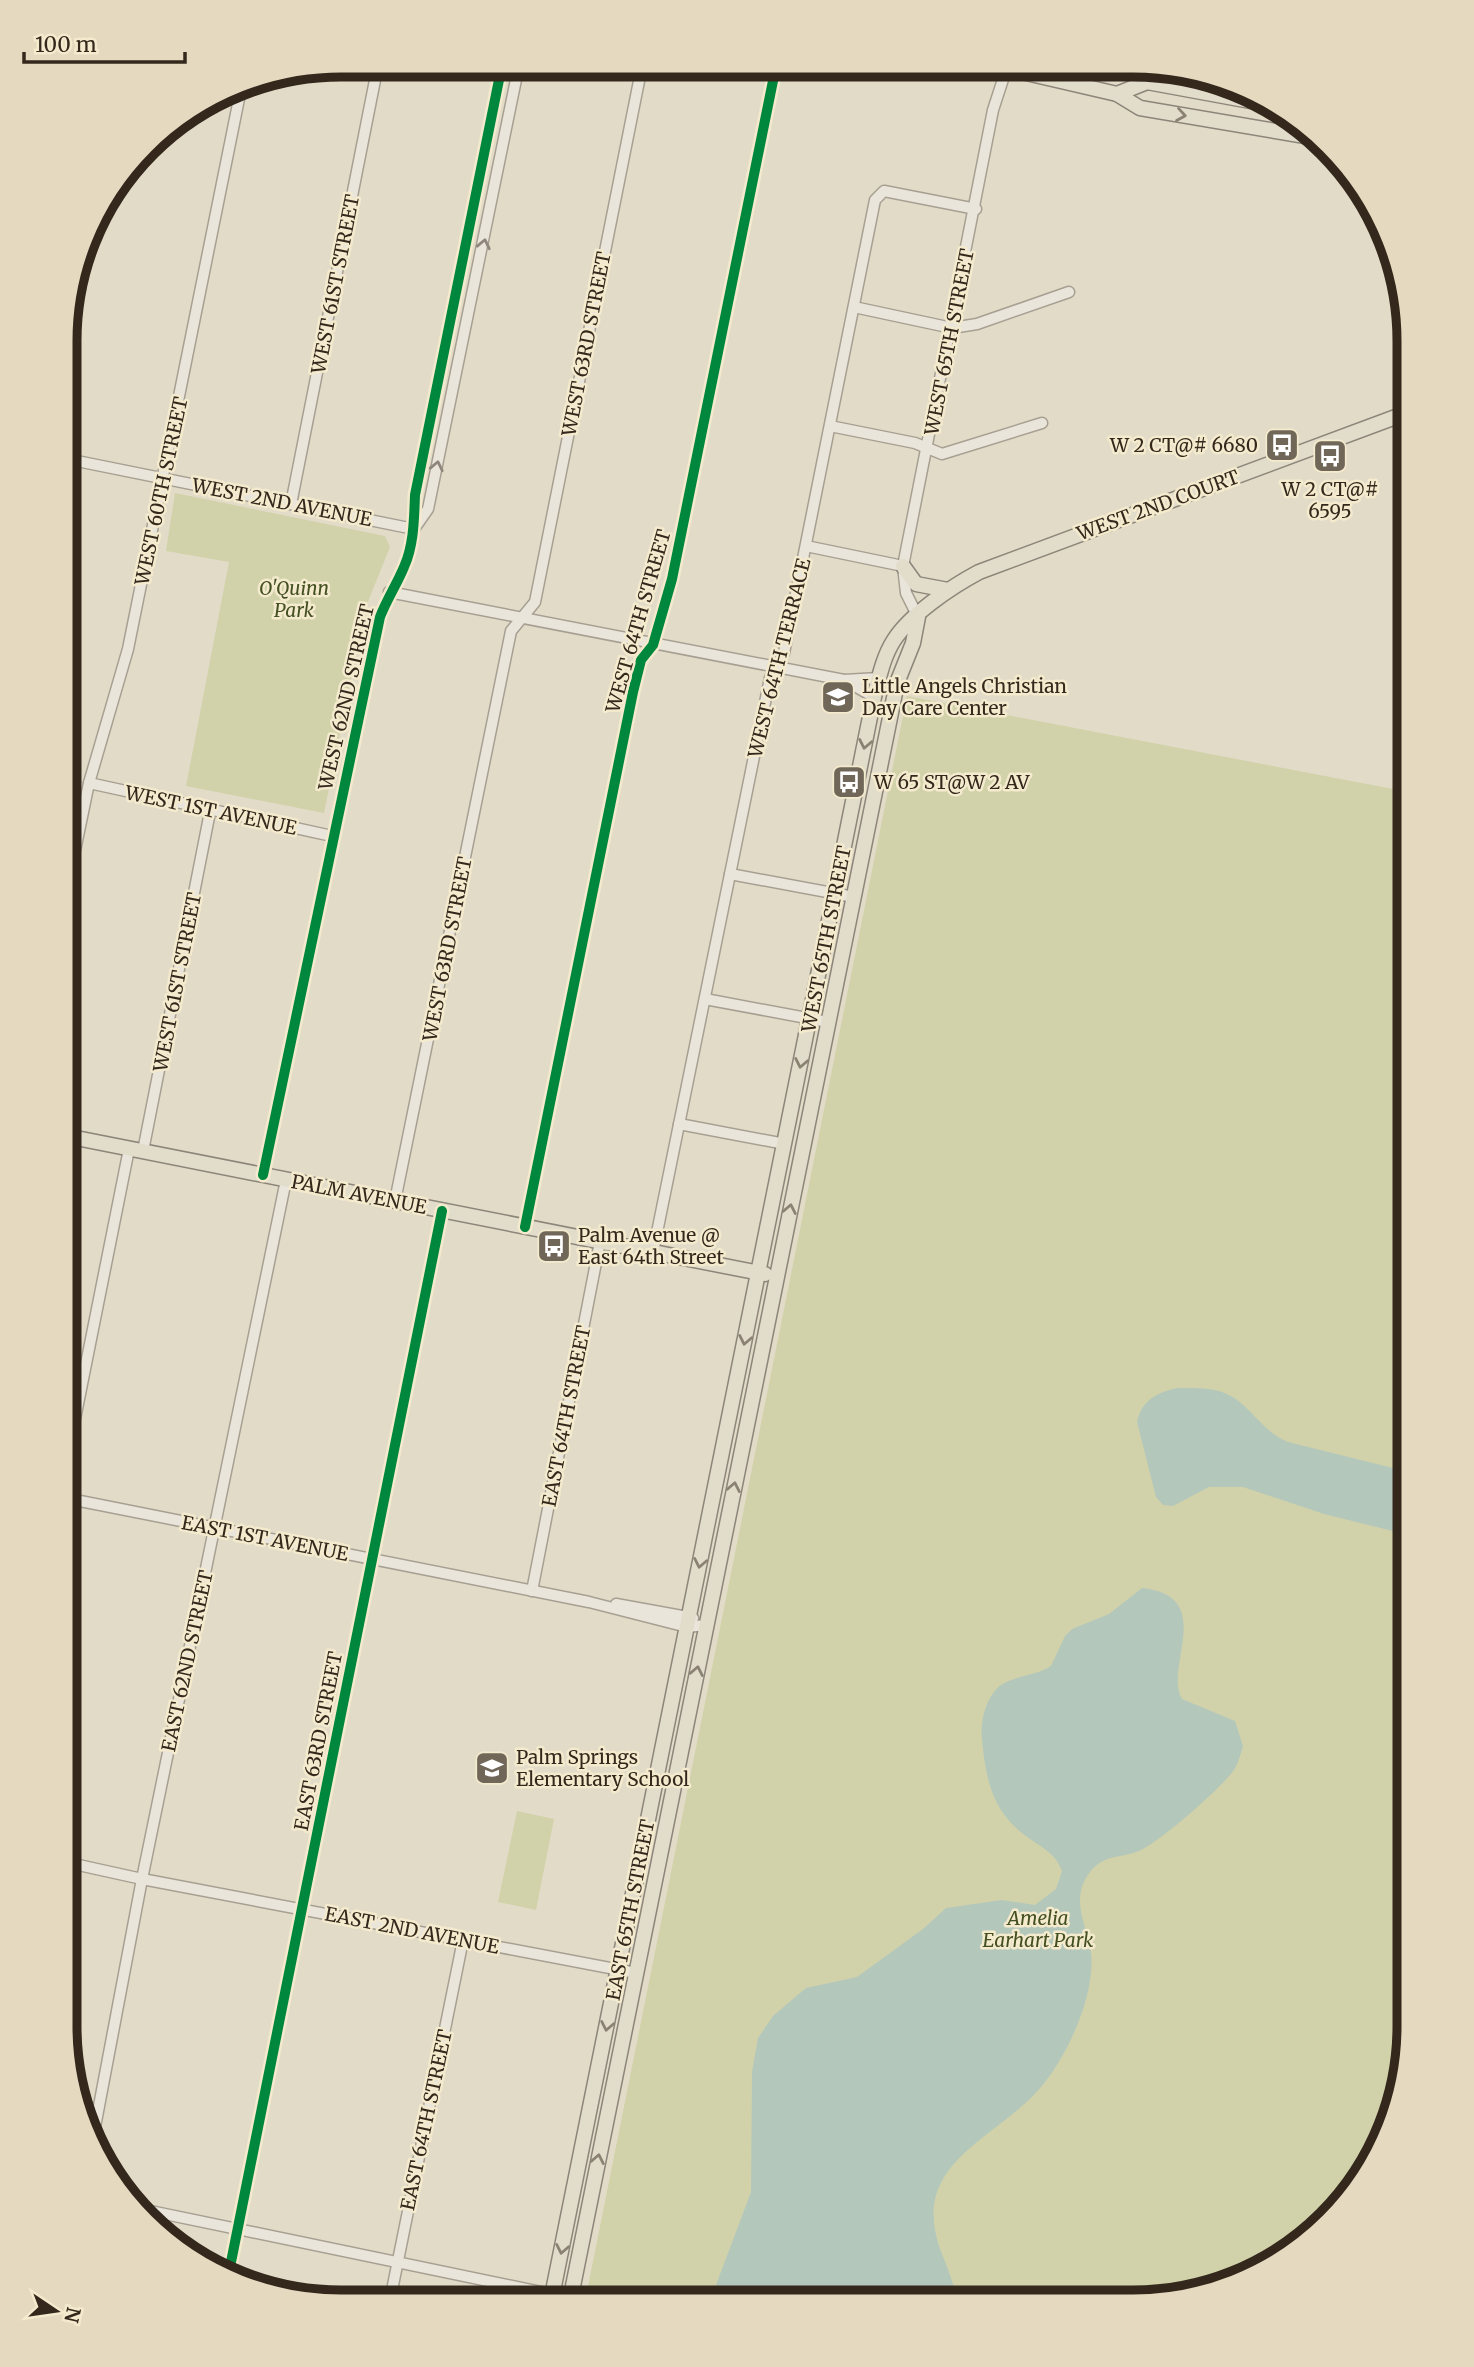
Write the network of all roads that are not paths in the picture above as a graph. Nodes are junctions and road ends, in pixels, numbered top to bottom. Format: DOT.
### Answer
graph roads {
  1 [pos="376,77"];
  2 [pos="500,77"];
  3 [pos="517,77"];
  4 [pos="640,77"];
  5 [pos="774,77"];
  6 [pos="1002,77"];
  7 [pos="1046,77"];
  8 [pos="1117,94"];
  9 [pos="239,97"];
  10 [pos="1238,99"];
  11 [pos="1297,135"];
  12 [pos="976,209"];
  13 [pos="1069,292"];
  14 [pos="854,307"];
  15 [pos="952,328"];
  16 [pos="1397,416"];
  17 [pos="1042,423"];
  18 [pos="830,426"];
  19 [pos="927,448"];
  20 [pos="77,461"];
  21 [pos="164,478"];
  22 [pos="291,504"];
  23 [pos="414,529"];
  24 [pos="806,546"];
  25 [pos="903,565"];
  26 [pos="948,590"];
  27 [pos="389,592"];
  28 [pos="918,617"];
  29 [pos="521,618"];
  30 [pos="653,645"];
  31 [pos="778,666"];
  32 [pos="878,678"];
  33 [pos="844,680"];
  34 [pos="874,697"];
  35 [pos="89,783"];
  36 [pos="210,812"];
  37 [pos="77,819"];
  38 [pos="332,836"];
  39 [pos="730,874"];
  40 [pos="836,894"];
  41 [pos="854,897"];
  42 [pos="705,999"];
  43 [pos="810,1018"];
  44 [pos="828,1022"];
  45 [pos="680,1124"];
  46 [pos="77,1138"];
  47 [pos="785,1144"];
  48 [pos="136,1150"];
  49 [pos="263,1175"];
  50 [pos="286,1180"];
  51 [pos="395,1201"];
  52 [pos="442,1211"];
  53 [pos="525,1227"];
  54 [pos="600,1242"];
  55 [pos="653,1252"];
  56 [pos="759,1273"];
  57 [pos="777,1276"];
  58 [pos="77,1411"];
  59 [pos="77,1500"];
  60 [pos="215,1528"];
  61 [pos="372,1559"];
  62 [pos="531,1591"];
  63 [pos="688,1621"];
  64 [pos="706,1626"];
  65 [pos="77,1865"];
  66 [pos="142,1879"];
  67 [pos="303,1909"];
  68 [pos="463,1940"];
  69 [pos="618,1970"];
  70 [pos="636,1973"];
  71 [pos="96,2124"];
  72 [pos="153,2211"];
  73 [pos="237,2228"];
  74 [pos="397,2262"];
  75 [pos="230,2266"];
  76 [pos="392,2290"];
  77 [pos="521,2290"];
  78 [pos="553,2290"];
  79 [pos="572,2290"];
  1 -- 22 [label="street, WEST 61ST STREET"];
  2 -- 23 [label="street, WEST 62ND STREET"];
  23 -- 3 [label="street, WEST 62ND STREET, one-way"];
  4 -- 29 [label="street, WEST 63RD STREET"];
  5 -- 30 [label="street, WEST 64TH STREET"];
  6 -- 12 [label="street, WEST 65TH STREET"];
  7 -- 8 [label="main road"];
  8 -- 10 [label="main road"];
  8 -- 11 [label="main road, one-way"];
  9 -- 21 [label="street, WEST 60TH STREET"];
  12 -- 14 [label="street, WEST 64TH TERRACE"];
  12 -- 15 [label="street, WEST 65TH STREET"];
  13 -- 15 [label="street"];
  14 -- 15 [label="street"];
  14 -- 18 [label="street, WEST 64TH TERRACE"];
  15 -- 19 [label="street, WEST 65TH STREET"];
  16 -- 26 [label="main road, WEST 2ND COURT"];
  17 -- 19 [label="street"];
  18 -- 19 [label="street"];
  18 -- 24 [label="street, WEST 64TH TERRACE"];
  19 -- 25 [label="street, WEST 65TH STREET"];
  20 -- 21 [label="street, WEST 2ND AVENUE"];
  21 -- 22 [label="street, WEST 2ND AVENUE"];
  21 -- 35 [label="street, WEST 60TH STREET"];
  22 -- 23 [label="street, WEST 2ND AVENUE"];
  23 -- 27 [label="street, WEST 62ND STREET"];
  24 -- 25 [label="street"];
  24 -- 31 [label="street, WEST 64TH TERRACE"];
  25 -- 26 [label="main road"];
  25 -- 28 [label="street, WEST 65TH STREET"];
  26 -- 28 [label="main road, WEST 2ND COURT"];
  27 -- 29 [label="street"];
  27 -- 38 [label="street, WEST 62ND STREET"];
  28 -- 32 [label="main road, WEST 65TH STREET"];
  28 -- 41 [label="main road, WEST 65TH STREET"];
  29 -- 30 [label="street"];
  29 -- 51 [label="street, WEST 63RD STREET"];
  30 -- 31 [label="street"];
  30 -- 53 [label="street, WEST 64TH STREET"];
  31 -- 33 [label="street"];
  31 -- 39 [label="street, WEST 64TH TERRACE"];
  32 -- 33 [label="street"];
  32 -- 34 [label="main road, WEST 65TH STREET"];
  33 -- 34 [label="street"];
  34 -- 40 [label="main road, WEST 65TH STREET, one-way"];
  35 -- 36 [label="street, WEST 1ST AVENUE"];
  35 -- 37 [label="street, WEST 60TH STREET"];
  36 -- 38 [label="street, WEST 1ST AVENUE"];
  36 -- 48 [label="street, WEST 61ST STREET"];
  38 -- 49 [label="street, WEST 62ND STREET"];
  39 -- 40 [label="street"];
  39 -- 42 [label="street, WEST 64TH TERRACE"];
  40 -- 41 [label="street"];
  40 -- 43 [label="main road, WEST 65TH STREET"];
  41 -- 44 [label="main road, WEST 65TH STREET"];
  42 -- 43 [label="street"];
  42 -- 45 [label="street, WEST 64TH TERRACE"];
  43 -- 44 [label="street"];
  43 -- 47 [label="main road, WEST 65TH STREET, one-way"];
  57 -- 44 [label="main road, WEST 65TH STREET, one-way"];
  45 -- 47 [label="street"];
  45 -- 55 [label="street, WEST 64TH TERRACE"];
  46 -- 48 [label="main road, PALM AVENUE"];
  47 -- 56 [label="main road, WEST 65TH STREET"];
  48 -- 49 [label="main road, PALM AVENUE"];
  48 -- 58 [label="street, WEST 61ST STREET"];
  49 -- 50 [label="main road, PALM AVENUE"];
  50 -- 51 [label="main road, PALM AVENUE"];
  50 -- 60 [label="street, EAST 62ND STREET"];
  51 -- 52 [label="main road, PALM AVENUE"];
  52 -- 53 [label="main road, PALM AVENUE"];
  52 -- 61 [label="street, EAST 63RD STREET"];
  53 -- 54 [label="main road, PALM AVENUE"];
  54 -- 55 [label="main road, PALM AVENUE"];
  54 -- 62 [label="street, EAST 64TH STREET"];
  55 -- 56 [label="main road, PALM AVENUE"];
  56 -- 57 [label="main road, PALM AVENUE"];
  56 -- 63 [label="main road, EAST 65TH STREET, one-way"];
  64 -- 57 [label="main road, EAST 65TH STREET, one-way"];
  59 -- 60 [label="street, EAST 1ST AVENUE"];
  60 -- 61 [label="street, EAST 1ST AVENUE"];
  60 -- 66 [label="street, EAST 62ND STREET"];
  61 -- 62 [label="street, EAST 1ST AVENUE"];
  61 -- 67 [label="street, EAST 63RD STREET"];
  62 -- 63 [label="street, EAST 1ST AVENUE"];
  63 -- 64 [label="street, EAST 1ST AVENUE"];
  63 -- 69 [label="main road, EAST 65TH STREET"];
  70 -- 64 [label="main road, EAST 65TH STREET, one-way"];
  65 -- 66 [label="street, EAST 2ND AVENUE"];
  66 -- 67 [label="street, EAST 2ND AVENUE"];
  66 -- 71 [label="street, EAST 62ND STREET"];
  67 -- 68 [label="street, EAST 2ND AVENUE"];
  67 -- 73 [label="street, EAST 63RD STREET"];
  68 -- 69 [label="street, EAST 2ND AVENUE"];
  68 -- 74 [label="street, EAST 64TH STREET"];
  69 -- 70 [label="street, EAST 2ND AVENUE"];
  69 -- 78 [label="main road, EAST 65TH STREET, one-way"];
  79 -- 70 [label="main road, EAST 65TH STREET, one-way"];
  72 -- 73 [label="street"];
  73 -- 74 [label="street"];
  73 -- 75 [label="street, EAST 63RD STREET"];
  74 -- 76 [label="street, EAST 64TH STREET"];
  74 -- 77 [label="street"];
}
